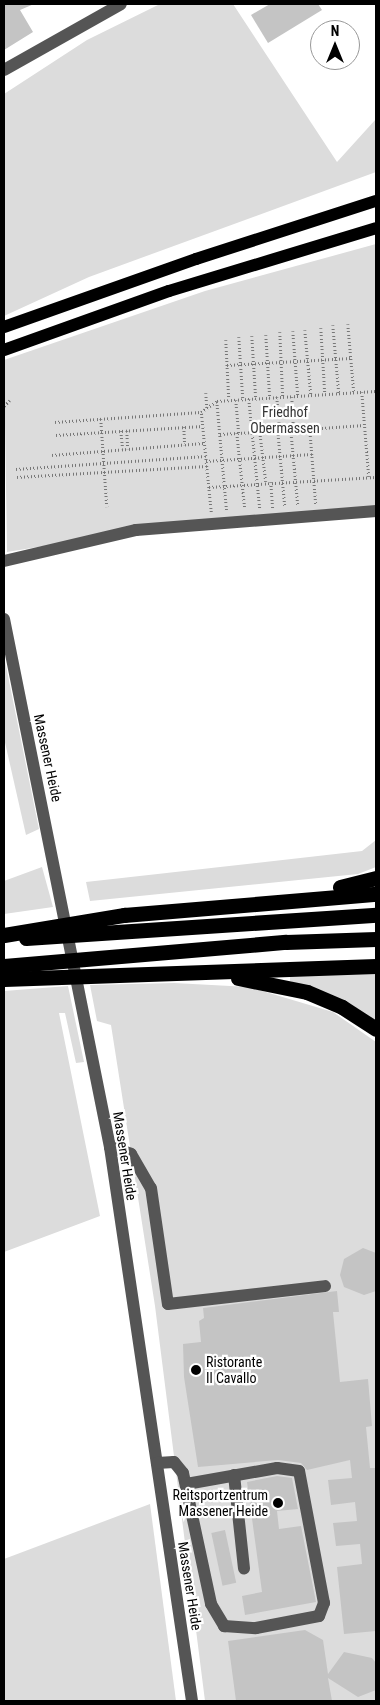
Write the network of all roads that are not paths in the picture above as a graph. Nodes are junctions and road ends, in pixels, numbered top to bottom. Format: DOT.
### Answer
graph roads {
  1 [pos="121,4"];
  2 [pos="102,9"];
  3 [pos="4,70"];
  4 [pos="376,202"];
  5 [pos="376,228"];
  6 [pos="4,327"];
  7 [pos="4,350"];
  8 [pos="376,511"];
  9 [pos="4,561"];
  10 [pos="4,619"];
  11 [pos="376,878"];
  12 [pos="376,894"];
  13 [pos="252,901"];
  14 [pos="376,915"];
  15 [pos="80,926"];
  16 [pos="57,929"];
  17 [pos="4,935"];
  18 [pos="376,939"];
  19 [pos="4,941"];
  20 [pos="4,966"];
  21 [pos="376,966"];
  22 [pos="202,974"];
  23 [pos="4,979"];
  24 [pos="376,1030"];
  25 [pos="110,1147"];
  26 [pos="324,1286"];
  27 [pos="157,1463"];
  28 [pos="234,1475"];
  29 [pos="186,1484"];
  30 [pos="244,1568"];
  31 [pos="192,1701"];
  1 -- 2 [label="street"];
  2 -- 3 [label="street"];
  4 -- 6 [label="main road"];
  5 -- 7 [label="main road"];
  8 -- 9 [label="street"];
  10 -- 25 [label="street, Massener Heide"];
  11 -- 13 [label="highway"];
  12 -- 13 [label="highway"];
  13 -- 15 [label="highway"];
  14 -- 15 [label="highway"];
  15 -- 16 [label="highway"];
  16 -- 17 [label="highway"];
  16 -- 19 [label="highway"];
  18 -- 20 [label="highway"];
  21 -- 22 [label="highway"];
  22 -- 23 [label="highway"];
  22 -- 24 [label="highway"];
  25 -- 26 [label="street"];
  25 -- 27 [label="street, Massener Heide"];
  27 -- 29 [label="street"];
  27 -- 31 [label="street, Massener Heide"];
  28 -- 29 [label="street"];
  28 -- 29 [label="street"];
  28 -- 30 [label="street"];
}
